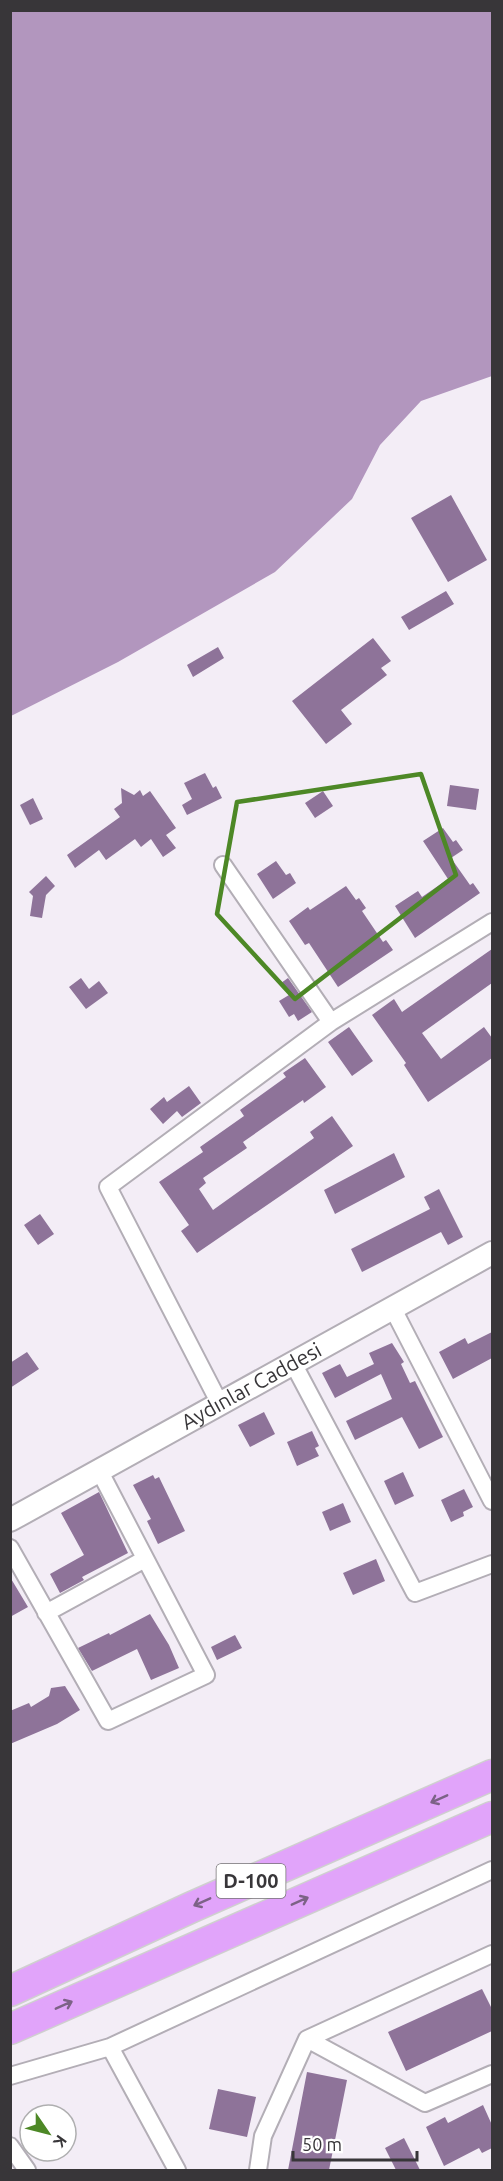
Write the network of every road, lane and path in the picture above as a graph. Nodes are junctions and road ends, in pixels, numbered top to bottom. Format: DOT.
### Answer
graph roads {
  1 [pos="223,865"];
  2 [pos="492,922"];
  3 [pos="332,1022"];
  4 [pos="491,1257"];
  5 [pos="392,1307"];
  6 [pos="294,1365"];
  7 [pos="220,1404"];
  8 [pos="99,1470"];
  9 [pos="492,1501"];
  10 [pos="10,1520"];
  11 [pos="10,1548"];
  12 [pos="145,1559"];
  13 [pos="492,1564"];
  14 [pos="46,1613"];
  15 [pos="492,1775"];
  16 [pos="492,1816"];
  17 [pos="492,1870"];
  18 [pos="492,1954"];
  19 [pos="10,1991"];
  20 [pos="10,2029"];
  21 [pos="307,2039"];
  22 [pos="110,2047"];
  23 [pos="492,2074"];
  24 [pos="10,2076"];
  25 [pos="10,2146"];
  26 [pos="27,2170"];
  27 [pos="177,2170"];
  28 [pos="258,2170"];
  1 -- 3 [label="street"];
  2 -- 3 [label="street"];
  3 -- 7 [label="street"];
  4 -- 5 [label="street, Aydınlar Caddesi"];
  5 -- 6 [label="street, Aydınlar Caddesi"];
  5 -- 9 [label="street"];
  6 -- 7 [label="street, Aydınlar Caddesi"];
  6 -- 13 [label="street"];
  7 -- 8 [label="street, Aydınlar Caddesi"];
  8 -- 10 [label="street, Aydınlar Caddesi"];
  8 -- 12 [label="street"];
  11 -- 14 [label="street"];
  12 -- 14 [label="street"];
  12 -- 14 [label="street"];
  15 -- 19 [label="highway, D-100, one-way"];
  20 -- 16 [label="highway, D-100, one-way"];
  17 -- 22 [label="street"];
  18 -- 21 [label="street"];
  21 -- 23 [label="street"];
  21 -- 28 [label="street"];
  22 -- 24 [label="street"];
  22 -- 27 [label="street"];
  25 -- 26 [label="street"];
}
